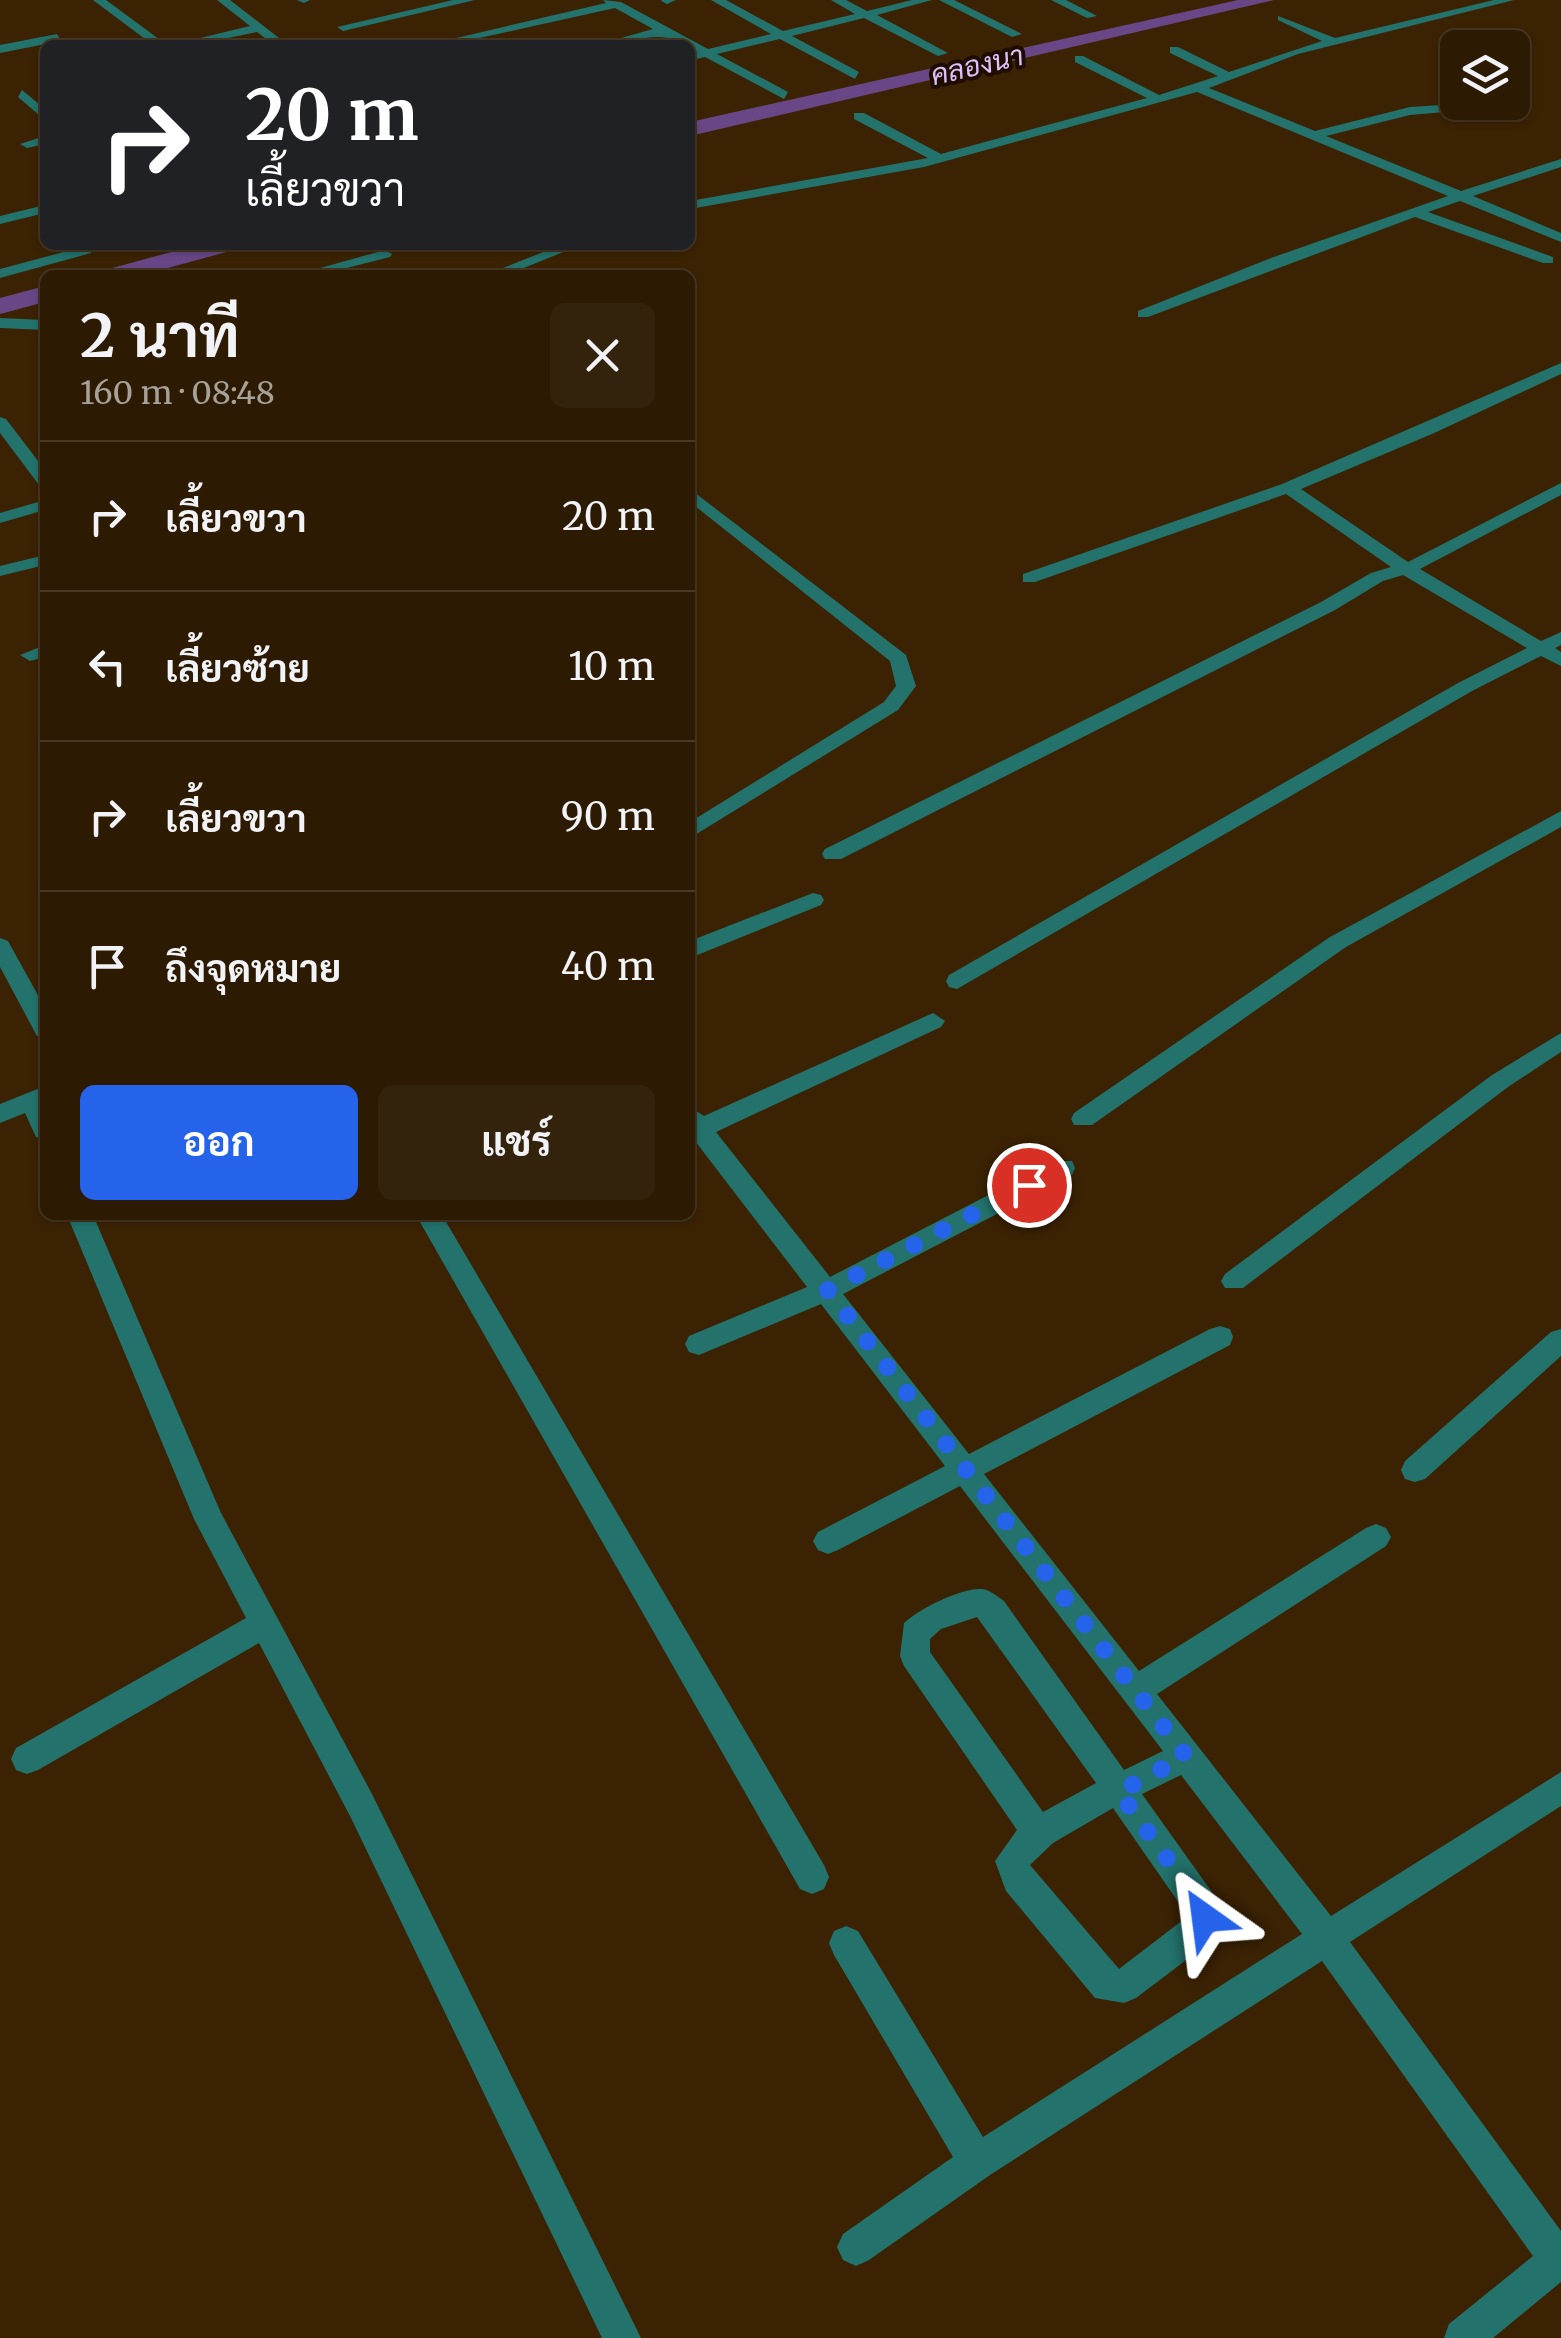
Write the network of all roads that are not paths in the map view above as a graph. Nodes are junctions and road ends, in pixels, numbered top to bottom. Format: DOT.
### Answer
graph roads {
  1 [pos="99,0"];
  2 [pos="222,0"];
  3 [pos="469,0"];
  4 [pos="718,0"];
  5 [pos="837,0"];
  6 [pos="926,0"];
  7 [pos="945,0"];
  8 [pos="1057,0"];
  9 [pos="1504,0"];
  10 [pos="431,3"];
  11 [pos="617,5"];
  12 [pos="643,6"];
  13 [pos="866,14"];
  14 [pos="451,16"];
  15 [pos="1091,16"];
  16 [pos="1282,18"];
  17 [pos="466,26"];
  18 [pos="343,27"];
  19 [pos="258,28"];
  20 [pos="663,30"];
  21 [pos="781,34"];
  22 [pos="1016,34"];
  23 [pos="482,35"];
  24 [pos="58,38"];
  25 [pos="47,40"];
  26 [pos="154,40"];
  27 [pos="201,40"];
  28 [pos="275,40"];
  29 [pos="457,40"];
  30 [pos="489,40"];
  31 [pos="622,40"];
  32 [pos="682,40"];
  33 [pos="40,41"];
  34 [pos="1332,41"];
  35 [pos="695,47"];
  36 [pos="0,49"];
  37 [pos="1174,50"];
  38 [pos="706,53"];
  39 [pos="942,54"];
  40 [pos="695,56"];
  41 [pos="1079,59"];
  42 [pos="1224,74"];
  43 [pos="855,75"];
  44 [pos="1198,88"];
  45 [pos="22,94"];
  46 [pos="784,95"];
  47 [pos="1156,98"];
  48 [pos="1440,108"];
  49 [pos="40,111"];
  50 [pos="859,116"];
  51 [pos="1312,136"];
  52 [pos="40,141"];
  53 [pos="26,144"];
  54 [pos="940,159"];
  55 [pos="1561,164"];
  56 [pos="1460,196"];
  57 [pos="695,204"];
  58 [pos="40,210"];
  59 [pos="1415,212"];
  60 [pos="0,220"];
  61 [pos="1561,238"];
  62 [pos="86,250"];
  63 [pos="560,250"];
  64 [pos="385,254"];
  65 [pos="1548,260"];
  66 [pos="322,270"];
  67 [pos="506,270"];
  68 [pos="0,274"];
  69 [pos="1143,314"];
  70 [pos="0,323"];
  71 [pos="40,325"];
  72 [pos="1561,368"];
  73 [pos="2,428"];
  74 [pos="40,476"];
  75 [pos="1288,488"];
  76 [pos="1561,488"];
  77 [pos="695,498"];
  78 [pos="40,506"];
  79 [pos="0,518"];
  80 [pos="40,561"];
  81 [pos="1405,568"];
  82 [pos="0,571"];
  83 [pos="1029,578"];
  84 [pos="1561,638"];
  85 [pos="1540,646"];
  86 [pos="1561,660"];
  87 [pos="1561,818"];
  88 [pos="695,828"];
  89 [pos="834,854"];
  90 [pos="813,900"];
  91 [pos="0,946"];
  92 [pos="695,948"];
  93 [pos="957,981"];
  94 [pos="40,1021"];
  95 [pos="933,1021"];
  96 [pos="1561,1041"];
  97 [pos="39,1098"];
  98 [pos="0,1114"];
  99 [pos="1082,1119"];
  100 [pos="695,1125"];
  101 [pos="695,1128"];
  102 [pos="1063,1168"];
  103 [pos="82,1220"];
  104 [pos="432,1220"];
  105 [pos="1234,1280"];
  106 [pos="828,1290"];
  107 [pos="1220,1337"];
  108 [pos="1561,1340"];
  109 [pos="699,1344"];
  110 [pos="966,1470"];
  111 [pos="1415,1470"];
  112 [pos="1376,1537"];
  113 [pos="828,1540"];
  114 [pos="264,1624"];
  115 [pos="1135,1691"];
  116 [pos="1186,1756"];
  117 [pos="27,1759"];
  118 [pos="1561,1788"];
  119 [pos="1119,1792"];
  120 [pos="1037,1831"];
  121 [pos="812,1878"];
  122 [pos="1325,1936"];
  123 [pos="846,1943"];
  124 [pos="977,2162"];
  125 [pos="856,2248"];
  126 [pos="1560,2260"];
  127 [pos="622,2338"];
  128 [pos="1462,2338"];
  1 -- 26 [label="street"];
  2 -- 19 [label="street"];
  3 -- 10 [label="street"];
  4 -- 21 [label="street"];
  5 -- 13 [label="street"];
  6 -- 13 [label="street"];
  7 -- 22 [label="street"];
  8 -- 15 [label="street"];
  9 -- 34 [label="street"];
  10 -- 14 [label="street"];
  10 -- 18 [label="street"];
  11 -- 12 [label="street"];
  11 -- 20 [label="street"];
  11 -- 23 [label="street"];
  13 -- 21 [label="street"];
  13 -- 39 [label="street"];
  16 -- 34 [label="street"];
  17 -- 23 [label="street"];
  19 -- 27 [label="street"];
  19 -- 28 [label="street"];
  20 -- 31 [label="street"];
  20 -- 32 [label="street"];
  21 -- 38 [label="street"];
  21 -- 43 [label="street"];
  23 -- 29 [label="street"];
  23 -- 30 [label="street"];
  24 -- 25 [label="street"];
  33 -- 36 [label="street"];
  34 -- 42 [label="street"];
  35 -- 38 [label="street"];
  37 -- 42 [label="street"];
  38 -- 40 [label="street"];
  38 -- 46 [label="street"];
  41 -- 47 [label="street"];
  42 -- 44 [label="street"];
  44 -- 47 [label="street"];
  44 -- 51 [label="street"];
  45 -- 49 [label="street"];
  47 -- 54 [label="street"];
  48 -- 51 [label="street"];
  50 -- 54 [label="street"];
  51 -- 56 [label="street"];
  52 -- 53 [label="street"];
  54 -- 57 [label="street"];
  55 -- 56 [label="street"];
  56 -- 59 [label="street"];
  56 -- 61 [label="street"];
  58 -- 60 [label="street"];
  59 -- 65 [label="street"];
  59 -- 69 [label="street"];
  62 -- 68 [label="street"];
  63 -- 67 [label="street"];
  64 -- 66 [label="street"];
  70 -- 71 [label="street"];
  72 -- 75 [label="street"];
  73 -- 74 [label="street"];
  75 -- 81 [label="street"];
  75 -- 83 [label="street"];
  76 -- 81 [label="street"];
  77 -- 88 [label="street"];
  78 -- 79 [label="street"];
  80 -- 82 [label="street"];
  81 -- 85 [label="street"];
  81 -- 89 [label="street"];
  84 -- 85 [label="street"];
  85 -- 86 [label="street"];
  85 -- 93 [label="street"];
  87 -- 99 [label="street"];
  90 -- 92 [label="street"];
  91 -- 94 [label="street"];
  95 -- 100 [label="street"];
  96 -- 105 [label="street"];
  97 -- 98 [label="street"];
  101 -- 106 [label="street"];
  102 -- 106 [label="street"];
  103 -- 114 [label="street"];
  104 -- 121 [label="street"];
  106 -- 109 [label="street"];
  106 -- 110 [label="street"];
  107 -- 110 [label="street"];
  108 -- 111 [label="street"];
  110 -- 113 [label="street"];
  110 -- 115 [label="street"];
  112 -- 115 [label="street"];
  114 -- 117 [label="street"];
  114 -- 127 [label="street"];
  115 -- 116 [label="street"];
  116 -- 119 [label="street"];
  116 -- 122 [label="street"];
  118 -- 122 [label="street"];
  119 -- 120 [label="street"];
  119 -- 120 [label="street"];
  119 -- 120 [label="street"];
  122 -- 124 [label="street"];
  122 -- 126 [label="street"];
  123 -- 124 [label="street"];
  124 -- 125 [label="street"];
  126 -- 128 [label="street"];
}
